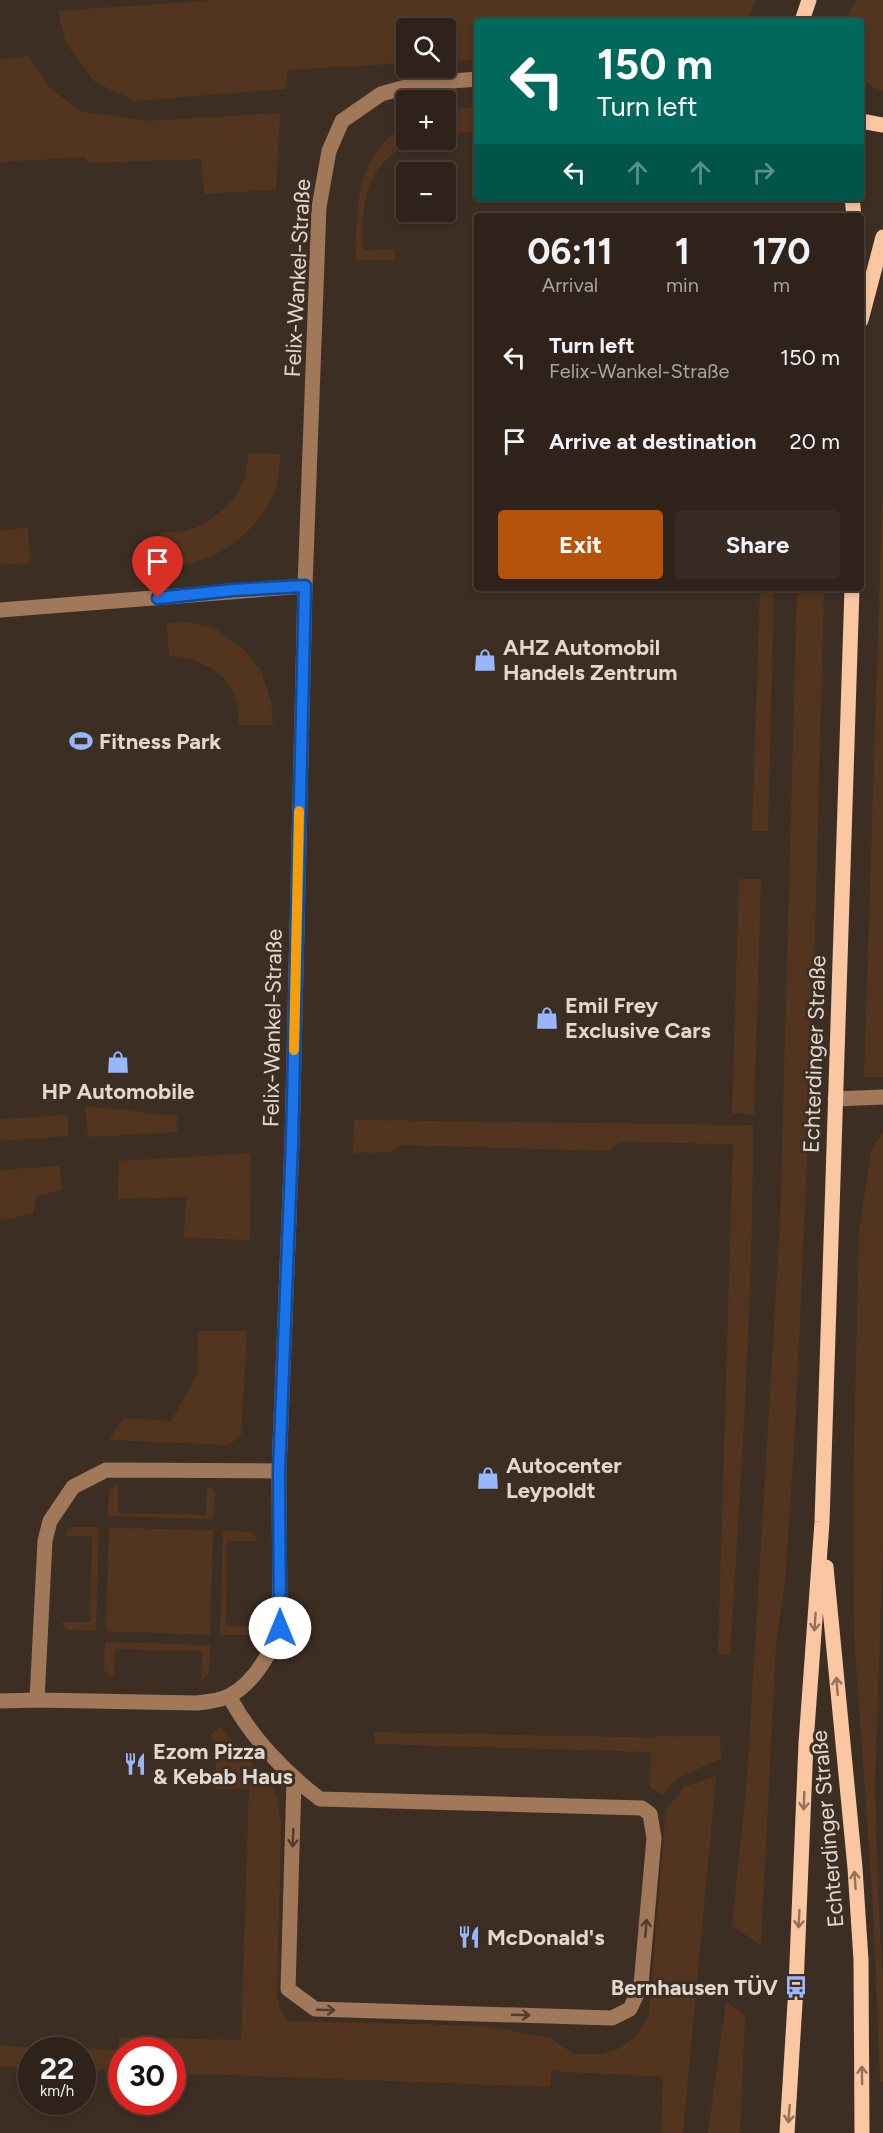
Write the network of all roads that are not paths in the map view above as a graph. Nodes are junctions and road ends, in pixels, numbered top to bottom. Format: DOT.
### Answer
graph roads {
  1 [pos="809,0"];
  2 [pos="803,18"];
  3 [pos="474,79"];
  4 [pos="864,122"];
  5 [pos="883,125"];
  6 [pos="883,237"];
  7 [pos="864,309"];
  8 [pos="305,586"];
  9 [pos="852,591"];
  10 [pos="0,610"];
  11 [pos="883,1097"];
  12 [pos="835,1099"];
  13 [pos="279,1471"];
  14 [pos="822,1522"];
  15 [pos="229,1696"];
  16 [pos="36,1700"];
  17 [pos="0,1701"];
  18 [pos="294,1780"];
  19 [pos="787,2133"];
  20 [pos="862,2133"];
  1 -- 2 [label="main road"];
  3 -- 8 [label="street, Felix-Wankel-Straße"];
  4 -- 5 [label="main road"];
  6 -- 7 [label="main road"];
  8 -- 10 [label="street"];
  8 -- 13 [label="street, Felix-Wankel-Straße"];
  9 -- 12 [label="main road, Echterdinger Straße"];
  11 -- 12 [label="street"];
  12 -- 14 [label="main road, Echterdinger Straße"];
  13 -- 15 [label="street, Felix-Wankel-Straße"];
  13 -- 16 [label="street"];
  14 -- 19 [label="main road, Echterdinger Straße, one-way"];
  20 -- 14 [label="main road, Echterdinger Straße, one-way"];
  15 -- 16 [label="street, Felix-Wankel-Straße"];
  15 -- 18 [label="street"];
  16 -- 17 [label="street, Felix-Wankel-Straße"];
  18 -- 18 [label="street, one-way"];
}
